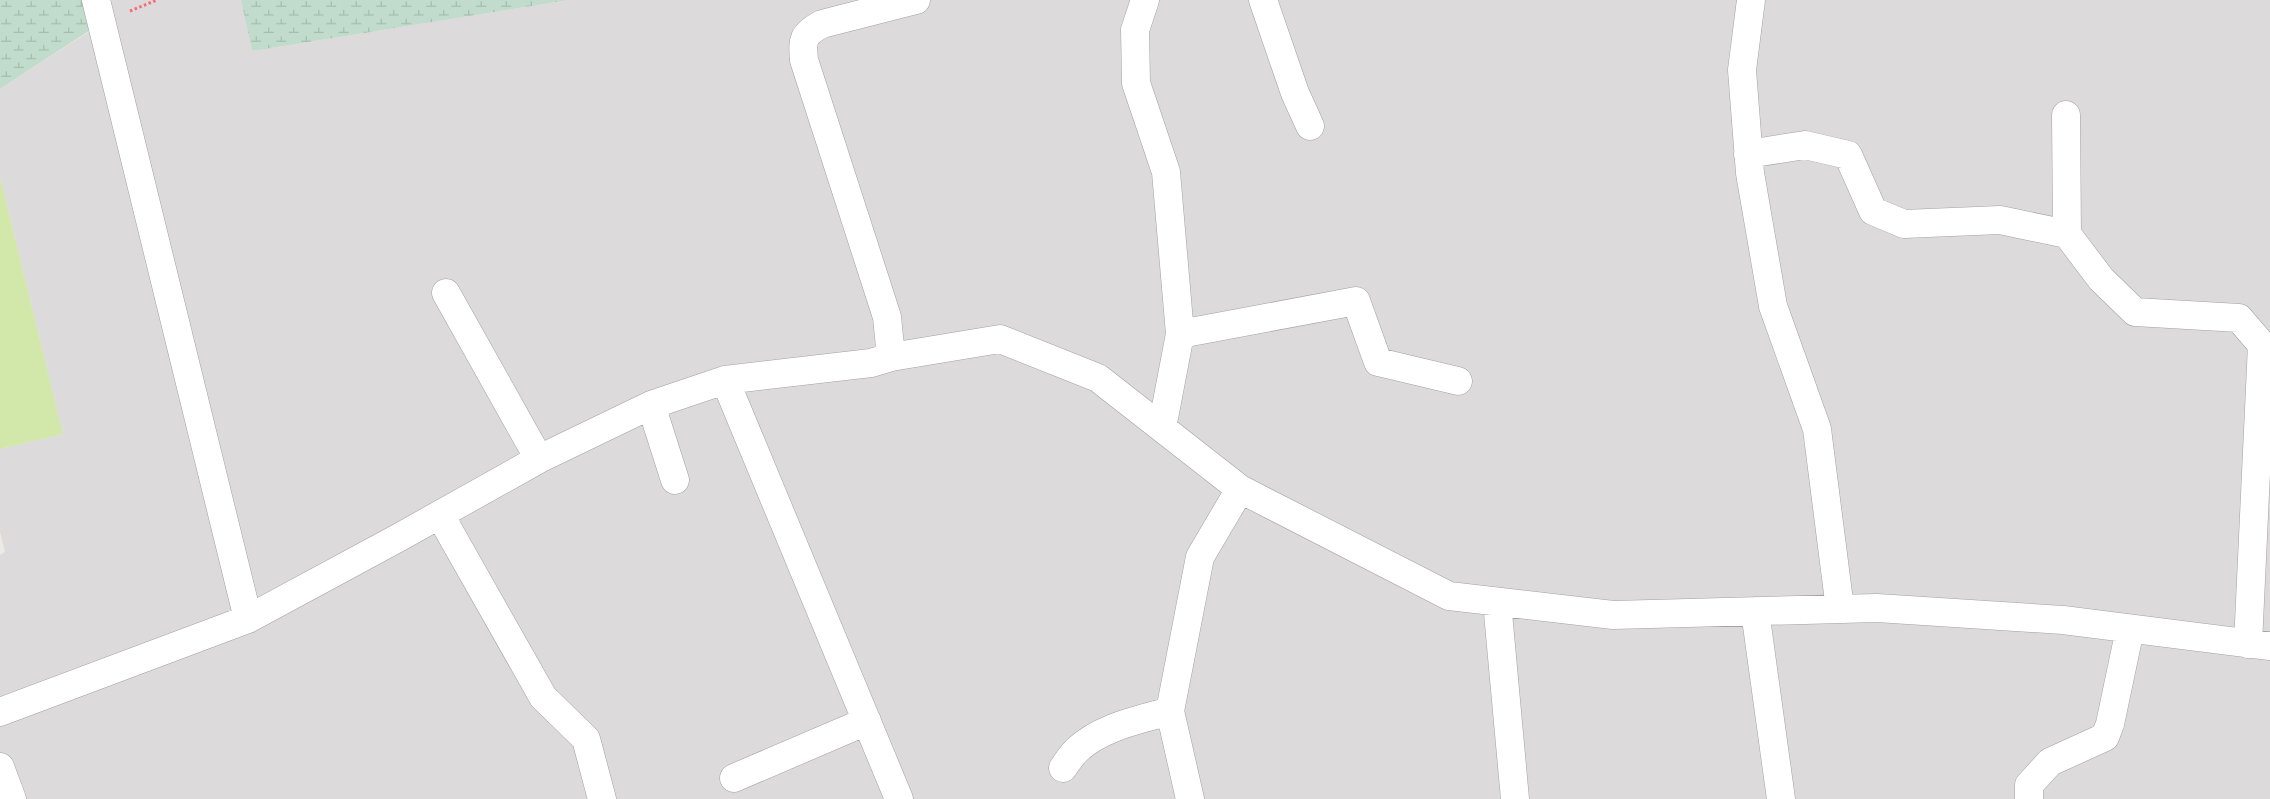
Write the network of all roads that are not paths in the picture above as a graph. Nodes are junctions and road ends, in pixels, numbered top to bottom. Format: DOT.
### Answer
graph roads {
  1 [pos="96,0"];
  2 [pos="916,0"];
  3 [pos="1145,0"];
  4 [pos="1262,0"];
  5 [pos="1751,0"];
  6 [pos="2066,115"];
  7 [pos="1310,126"];
  8 [pos="1748,154"];
  9 [pos="2067,234"];
  10 [pos="446,293"];
  11 [pos="1180,334"];
  12 [pos="891,357"];
  13 [pos="725,380"];
  14 [pos="1458,381"];
  15 [pos="651,406"];
  16 [pos="1162,428"];
  17 [pos="539,459"];
  18 [pos="675,480"];
  19 [pos="1240,489"];
  20 [pos="440,515"];
  21 [pos="1497,602"];
  22 [pos="1840,609"];
  23 [pos="1755,611"];
  24 [pos="248,619"];
  25 [pos="2130,629"];
  26 [pos="2259,645"];
  27 [pos="1170,711"];
  28 [pos="0,712"];
  29 [pos="867,721"];
  30 [pos="0,767"];
  31 [pos="1062,768"];
  32 [pos="734,778"];
  33 [pos="12,799"];
  34 [pos="602,799"];
  35 [pos="900,799"];
  36 [pos="1190,799"];
  37 [pos="1514,799"];
  38 [pos="1781,799"];
  39 [pos="2029,799"];
  1 -- 24 [label="street"];
  2 -- 12 [label="street"];
  3 -- 11 [label="street"];
  4 -- 7 [label="street"];
  5 -- 8 [label="street"];
  6 -- 9 [label="street"];
  8 -- 9 [label="street"];
  8 -- 22 [label="street"];
  9 -- 26 [label="street"];
  10 -- 17 [label="street"];
  11 -- 14 [label="street"];
  11 -- 16 [label="street"];
  12 -- 13 [label="street"];
  12 -- 16 [label="street"];
  13 -- 15 [label="street"];
  13 -- 29 [label="street"];
  15 -- 17 [label="street"];
  15 -- 18 [label="street"];
  16 -- 19 [label="street"];
  17 -- 20 [label="street"];
  19 -- 21 [label="street"];
  19 -- 27 [label="street"];
  20 -- 24 [label="street"];
  20 -- 34 [label="street"];
  21 -- 23 [label="street"];
  21 -- 37 [label="street"];
  22 -- 23 [label="street"];
  22 -- 25 [label="street"];
  23 -- 38 [label="street"];
  24 -- 28 [label="street"];
  25 -- 26 [label="street"];
  25 -- 39 [label="street"];
  27 -- 31 [label="street"];
  27 -- 36 [label="street"];
  29 -- 32 [label="street"];
  29 -- 35 [label="street"];
  30 -- 33 [label="street"];
}
